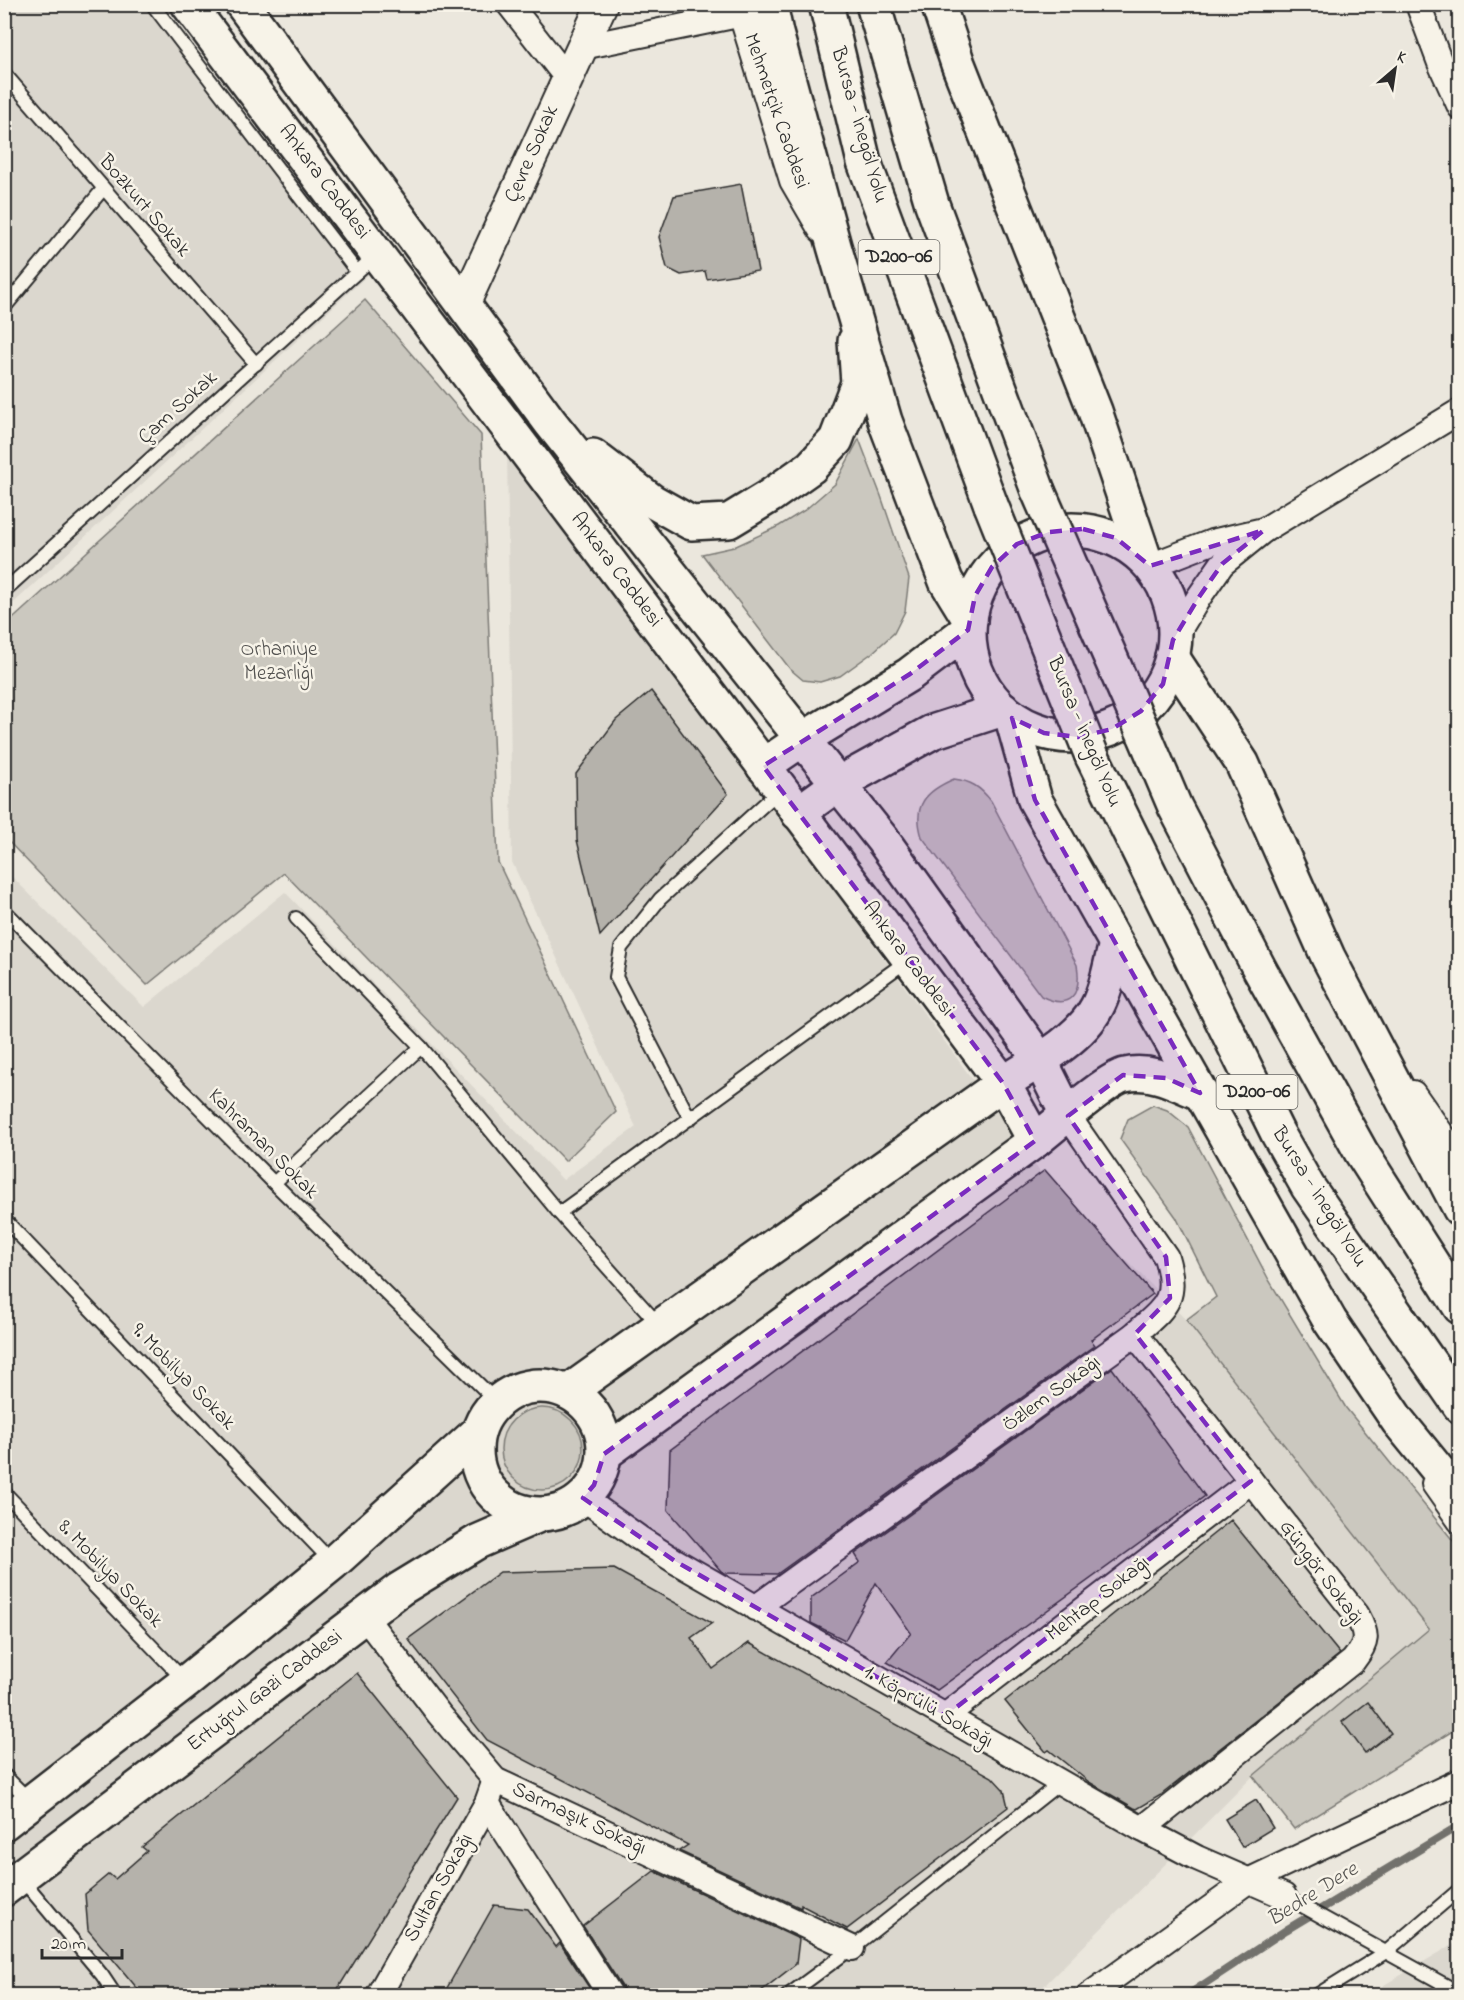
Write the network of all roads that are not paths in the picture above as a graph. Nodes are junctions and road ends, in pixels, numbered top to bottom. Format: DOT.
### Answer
graph roads {
  1 [pos="152,4"];
  2 [pos="188,4"];
  3 [pos="242,4"];
  4 [pos="509,4"];
  5 [pos="602,4"];
  6 [pos="826,4"];
  7 [pos="873,4"];
  8 [pos="938,4"];
  9 [pos="954,4"];
  10 [pos="1418,4"];
  11 [pos="751,8"];
  12 [pos="582,47"];
  13 [pos="4,74"];
  14 [pos="567,78"];
  15 [pos="1460,107"];
  16 [pos="980,119"];
  17 [pos="103,189"];
  18 [pos="367,263"];
  19 [pos="464,305"];
  20 [pos="4,308"];
  21 [pos="853,312"];
  22 [pos="256,364"];
  23 [pos="1460,411"];
  24 [pos="550,422"];
  25 [pos="1264,530"];
  26 [pos="1147,562"];
  27 [pos="4,591"];
  28 [pos="969,625"];
  29 [pos="1172,649"];
  30 [pos="1008,713"];
  31 [pos="803,740"];
  32 [pos="838,784"];
  33 [pos="781,790"];
  34 [pos="4,910"];
  35 [pos="296,918"];
  36 [pos="1116,944"];
  37 [pos="909,960"];
  38 [pos="1349,999"];
  39 [pos="421,1047"];
  40 [pos="1040,1059"];
  41 [pos="1003,1083"];
  42 [pos="1200,1093"];
  43 [pos="1068,1116"];
  44 [pos="690,1119"];
  45 [pos="1035,1142"];
  46 [pos="1460,1160"];
  47 [pos="274,1184"];
  48 [pos="1460,1209"];
  49 [pos="559,1213"];
  50 [pos="4,1219"];
  51 [pos="1460,1307"];
  52 [pos="660,1326"];
  53 [pos="1135,1334"];
  54 [pos="568,1392"];
  55 [pos="497,1402"];
  56 [pos="1460,1406"];
  57 [pos="477,1433"];
  58 [pos="1412,1439"];
  59 [pos="604,1454"];
  60 [pos="1251,1481"];
  61 [pos="4,1492"];
  62 [pos="1460,1497"];
  63 [pos="583,1498"];
  64 [pos="539,1515"];
  65 [pos="1460,1521"];
  66 [pos="333,1563"];
  67 [pos="755,1608"];
  68 [pos="364,1616"];
  69 [pos="186,1682"];
  70 [pos="945,1716"];
  71 [pos="4,1774"];
  72 [pos="1456,1779"];
  73 [pos="495,1780"];
  74 [pos="1060,1783"];
  75 [pos="32,1803"];
  76 [pos="487,1803"];
  77 [pos="4,1823"];
  78 [pos="1142,1829"];
  79 [pos="1248,1881"];
  80 [pos="12,1883"];
  81 [pos="1460,1889"];
  82 [pos="1284,1896"];
  83 [pos="852,1948"];
  84 [pos="1386,1952"];
  85 [pos="1441,1990"];
  86 [pos="1460,1993"];
  87 [pos="116,1995"];
  88 [pos="378,1995"];
  89 [pos="611,1995"];
  90 [pos="787,1995"];
  91 [pos="1088,1995"];
  92 [pos="1315,1995"];
  1 -- 18 [label="lane"];
  2 -- 18 [label="main road, Ankara Caddesi"];
  3 -- 19 [label="main road, Ankara Caddesi"];
  4 -- 14 [label="street"];
  5 -- 12 [label="street, Çevre Sokak"];
  6 -- 56 [label="main road, Bursa - İnegöl Yolu / D200-06, bridge"];
  7 -- 51 [label="main road, D200-06, bridge"];
  8 -- 16 [label="main road"];
  9 -- 16 [label="street"];
  10 -- 15 [label="street"];
  11 -- 12 [label="street"];
  11 -- 21 [label="main road"];
  12 -- 14 [label="street, Çevre Sokak"];
  13 -- 17 [label="lane, Bozkurt Sokak"];
  14 -- 19 [label="street, Çevre Sokak"];
  16 -- 26 [label="main road"];
  17 -- 20 [label="lane"];
  17 -- 22 [label="lane, Bozkurt Sokak"];
  18 -- 22 [label="lane, Çam Sokak"];
  18 -- 33 [label="main road, Ankara Caddesi"];
  19 -- 24 [label="main road, Ankara Caddesi"];
  21 -- 24 [label="main road"];
  21 -- 28 [label="main road"];
  22 -- 27 [label="lane, Çam Sokak"];
  23 -- 25 [label="street"];
  24 -- 31 [label="main road, Ankara Caddesi"];
  25 -- 26 [label="street"];
  25 -- 29 [label="street"];
  26 -- 28 [label="main road"];
  26 -- 29 [label="main road"];
  28 -- 30 [label="main road"];
  28 -- 31 [label="main road"];
  29 -- 30 [label="main road"];
  29 -- 38 [label="main road"];
  30 -- 32 [label="main road"];
  30 -- 36 [label="main road"];
  31 -- 32 [label="main road, Ankara Caddesi"];
  31 -- 33 [label="main road"];
  32 -- 33 [label="main road"];
  32 -- 40 [label="main road, Ankara Caddesi"];
  33 -- 37 [label="main road, Ankara Caddesi"];
  33 -- 44 [label="lane"];
  34 -- 47 [label="lane, Kahraman Sokak"];
  35 -- 39 [label="lane"];
  36 -- 40 [label="main road"];
  36 -- 42 [label="main road"];
  37 -- 41 [label="main road, Ankara Caddesi"];
  37 -- 44 [label="lane"];
  38 -- 46 [label="street"];
  38 -- 48 [label="main road"];
  39 -- 47 [label="lane"];
  39 -- 49 [label="lane"];
  40 -- 41 [label="main road"];
  40 -- 43 [label="main road, Ankara Caddesi"];
  41 -- 45 [label="main road, Ankara Caddesi"];
  41 -- 52 [label="main road"];
  42 -- 43 [label="main road"];
  42 -- 58 [label="main road"];
  43 -- 45 [label="main road"];
  43 -- 53 [label="street, Özlem Sokağı"];
  44 -- 49 [label="lane"];
  45 -- 59 [label="main road"];
  47 -- 55 [label="lane, Kahraman Sokak"];
  49 -- 52 [label="lane"];
  50 -- 66 [label="lane, 9. Mobilya Sokak"];
  52 -- 54 [label="main road"];
  53 -- 60 [label="street, Güngör Sokağı"];
  53 -- 67 [label="street, Özlem Sokağı"];
  54 -- 55 [label="main road"];
  54 -- 59 [label="main road"];
  55 -- 57 [label="main road"];
  57 -- 64 [label="main road"];
  57 -- 66 [label="main road"];
  58 -- 62 [label="main road"];
  58 -- 65 [label="street"];
  59 -- 63 [label="main road"];
  60 -- 70 [label="street, Mehtap Sokağı"];
  60 -- 78 [label="street, Güngör Sokağı"];
  61 -- 69 [label="lane, 8. Mobilya Sokak"];
  63 -- 64 [label="main road"];
  63 -- 67 [label="street, 1. Köprülü Sokağı"];
  64 -- 68 [label="main road, Ertuğrul Gazi Caddesi"];
  66 -- 69 [label="main road"];
  67 -- 70 [label="street, 1. Köprülü Sokağı"];
  68 -- 73 [label="street, Sarmaşık Sokağı"];
  68 -- 80 [label="main road, Ertuğrul Gazi Caddesi"];
  69 -- 75 [label="main road"];
  70 -- 74 [label="street, 1. Köprülü Sokağı"];
  71 -- 75 [label="lane"];
  72 -- 79 [label="street"];
  73 -- 76 [label="street, Sultan Sokağı"];
  73 -- 83 [label="street, Sarmaşık Sokağı"];
  74 -- 78 [label="street, 1. Köprülü Sokağı"];
  74 -- 83 [label="lane"];
  75 -- 77 [label="main road"];
  76 -- 88 [label="street, Sultan Sokağı"];
  76 -- 89 [label="street"];
  78 -- 79 [label="street, 1. Köprülü Sokağı"];
  79 -- 82 [label="street, 1. Köprülü Sokağı"];
  79 -- 91 [label="street"];
  80 -- 87 [label="lane"];
  81 -- 84 [label="lane"];
  82 -- 84 [label="lane"];
  83 -- 90 [label="lane"];
  84 -- 85 [label="lane"];
  84 -- 92 [label="lane"];
  85 -- 86 [label="lane"];
}
